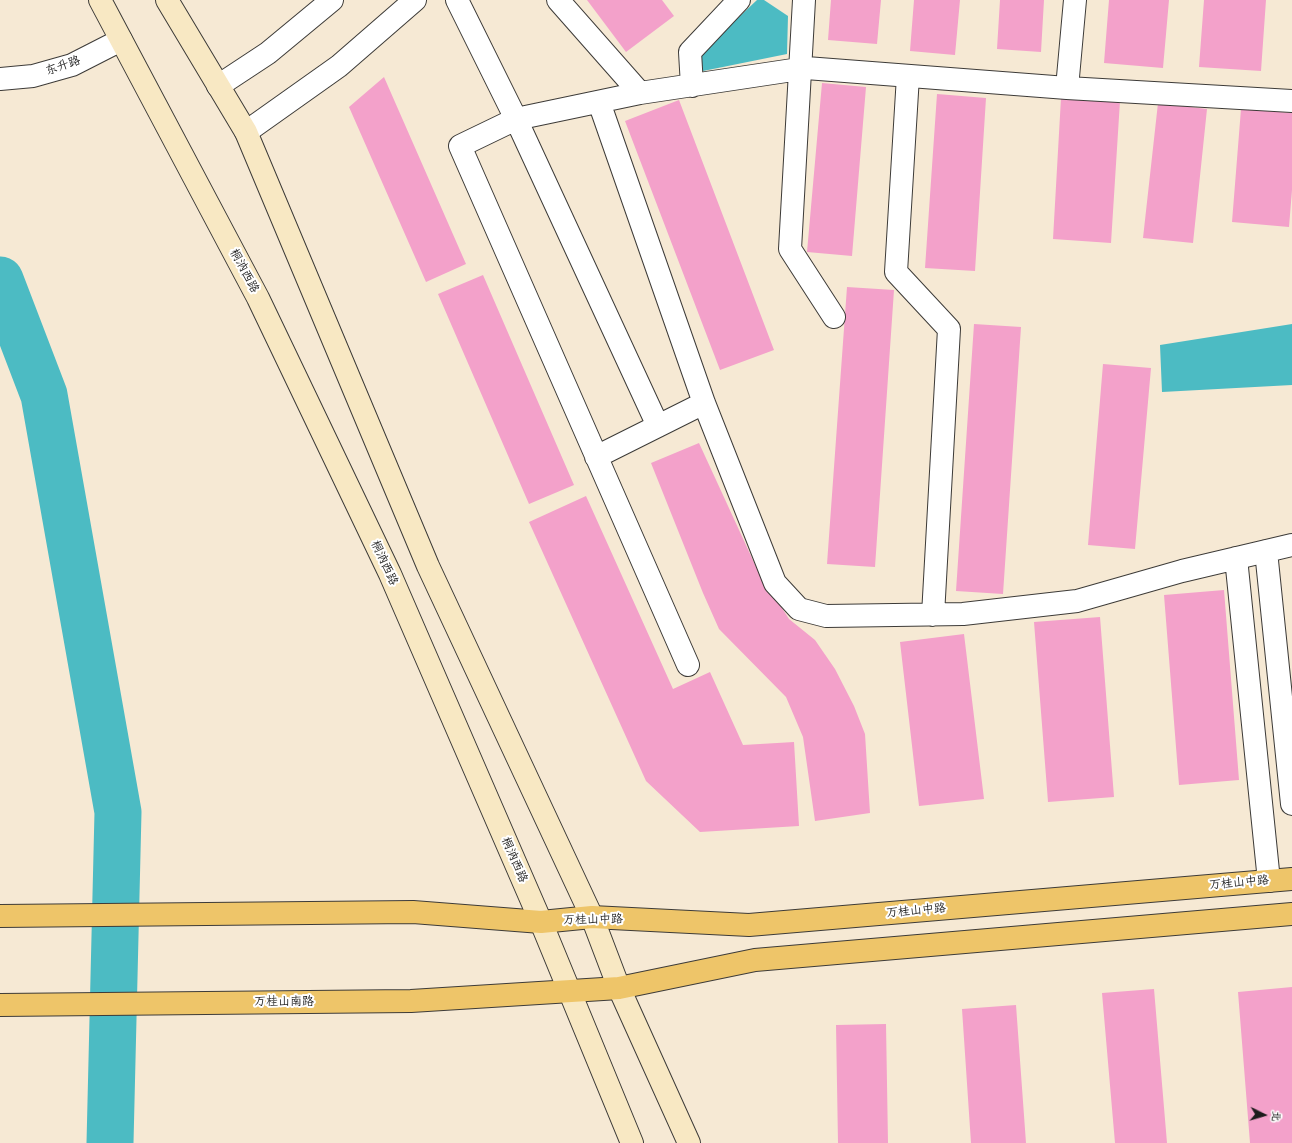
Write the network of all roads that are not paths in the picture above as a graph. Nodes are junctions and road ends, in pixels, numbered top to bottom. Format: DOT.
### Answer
graph roads {
  1 [pos="100,0"];
  2 [pos="167,0"];
  3 [pos="332,0"];
  4 [pos="415,0"];
  5 [pos="457,0"];
  6 [pos="558,0"];
  7 [pos="739,0"];
  8 [pos="804,0"];
  9 [pos="1075,0"];
  10 [pos="121,40"];
  11 [pos="801,69"];
  12 [pos="908,76"];
  13 [pos="0,79"];
  14 [pos="218,86"];
  15 [pos="692,86"];
  16 [pos="1067,88"];
  17 [pos="640,93"];
  18 [pos="1292,101"];
  19 [pos="599,102"];
  20 [pos="516,119"];
  21 [pos="246,132"];
  22 [pos="834,317"];
  23 [pos="704,403"];
  24 [pos="658,426"];
  25 [pos="596,457"];
  26 [pos="1292,545"];
  27 [pos="1266,551"];
  28 [pos="1236,558"];
  29 [pos="932,615"];
  30 [pos="688,665"];
  31 [pos="1292,804"];
  32 [pos="1292,879"];
  33 [pos="1269,881"];
  34 [pos="1292,914"];
  35 [pos="9,916"];
  36 [pos="592,917"];
  37 [pos="540,922"];
  38 [pos="619,988"];
  39 [pos="568,991"];
  40 [pos="8,1004"];
  41 [pos="632,1143"];
  42 [pos="689,1143"];
  1 -- 10 [label="main road, 桐汭西路"];
  2 -- 14 [label="main road"];
  3 -- 14 [label="street"];
  4 -- 21 [label="street"];
  5 -- 20 [label="street"];
  6 -- 17 [label="street"];
  7 -- 15 [label="street"];
  8 -- 11 [label="street"];
  9 -- 16 [label="street"];
  10 -- 13 [label="street, 东升路"];
  10 -- 37 [label="main road, 桐汭西路"];
  11 -- 12 [label="street"];
  11 -- 15 [label="street"];
  11 -- 22 [label="street"];
  12 -- 16 [label="street"];
  12 -- 29 [label="street"];
  14 -- 21 [label="main road"];
  15 -- 17 [label="street"];
  16 -- 18 [label="street"];
  17 -- 19 [label="street"];
  19 -- 20 [label="street"];
  19 -- 23 [label="street"];
  20 -- 24 [label="street"];
  20 -- 25 [label="street"];
  21 -- 36 [label="main road"];
  23 -- 24 [label="street"];
  23 -- 29 [label="street"];
  24 -- 25 [label="street"];
  25 -- 30 [label="street"];
  26 -- 27 [label="street"];
  27 -- 28 [label="street"];
  27 -- 31 [label="street"];
  28 -- 29 [label="street"];
  28 -- 33 [label="street"];
  32 -- 33 [label="main road, 万桂山中路"];
  33 -- 36 [label="main road, 万桂山中路"];
  34 -- 38 [label="main road"];
  35 -- 37 [label="main road"];
  36 -- 37 [label="main road, 万桂山中路"];
  36 -- 38 [label="main road"];
  37 -- 39 [label="main road, 桐汭西路"];
  38 -- 39 [label="main road"];
  38 -- 42 [label="main road"];
  39 -- 40 [label="main road, 万桂山南路"];
  39 -- 41 [label="main road, 桐汭西路"];
}
